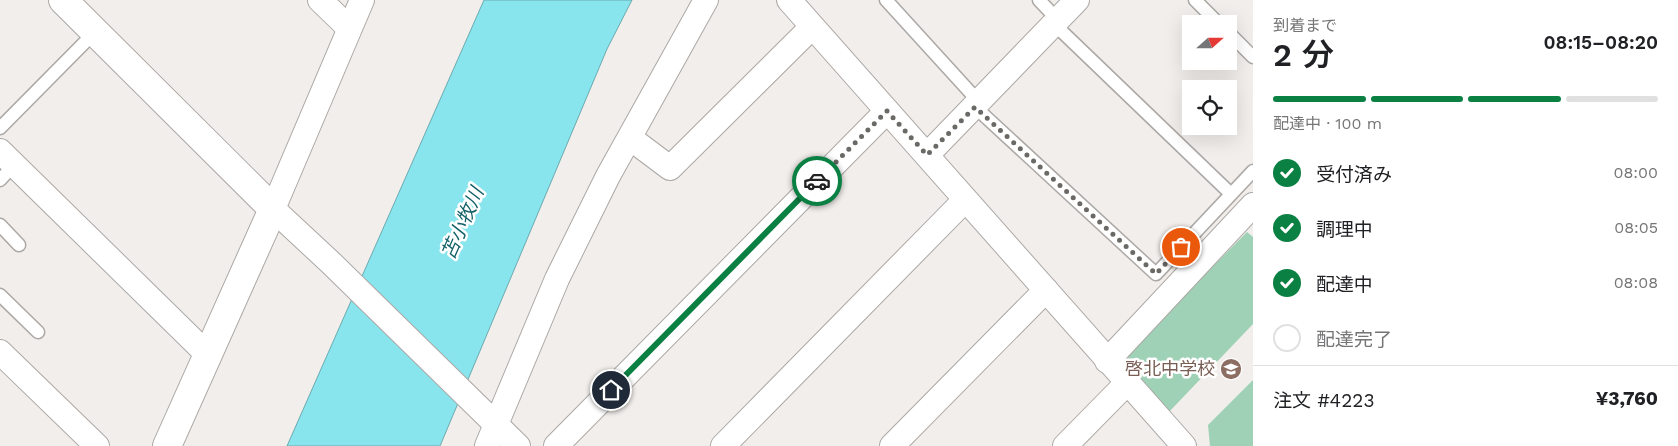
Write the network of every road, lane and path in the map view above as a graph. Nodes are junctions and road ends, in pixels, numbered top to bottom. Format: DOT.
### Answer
graph roads {
  1 [pos="63,0"];
  2 [pos="320,0"];
  3 [pos="362,0"];
  4 [pos="706,0"];
  5 [pos="789,0"];
  6 [pos="886,0"];
  7 [pos="1039,0"];
  8 [pos="1077,0"];
  9 [pos="1195,0"];
  10 [pos="1211,15"];
  11 [pos="1056,22"];
  12 [pos="812,26"];
  13 [pos="350,28"];
  14 [pos="96,32"];
  15 [pos="1238,42"];
  16 [pos="1253,57"];
  17 [pos="977,104"];
  18 [pos="887,111"];
  19 [pos="0,128"];
  20 [pos="630,138"];
  21 [pos="927,155"];
  22 [pos="5,166"];
  23 [pos="1253,172"];
  24 [pos="1231,194"];
  25 [pos="965,200"];
  26 [pos="1253,205"];
  27 [pos="273,209"];
  28 [pos="0,225"];
  29 [pos="19,244"];
  30 [pos="1046,290"];
  31 [pos="0,295"];
  32 [pos="38,332"];
  33 [pos="0,352"];
  34 [pos="208,355"];
  35 [pos="1106,361"];
  36 [pos="1127,383"];
  37 [pos="491,436"];
  38 [pos="92,444"];
  39 [pos="167,446"];
  40 [pos="518,446"];
  41 [pos="556,446"];
  42 [pos="723,446"];
  43 [pos="892,446"];
  44 [pos="1065,446"];
  45 [pos="1184,446"];
  1 -- 14 [label="street"];
  2 -- 13 [label="street"];
  3 -- 13 [label="street"];
  4 -- 20 [label="street"];
  5 -- 12 [label="street"];
  6 -- 17 [label="lane"];
  7 -- 11 [label="lane"];
  8 -- 11 [label="street"];
  9 -- 10 [label="lane"];
  11 -- 17 [label="street"];
  11 -- 24 [label="lane"];
  12 -- 18 [label="street"];
  12 -- 20 [label="street"];
  13 -- 27 [label="street"];
  14 -- 19 [label="lane"];
  14 -- 27 [label="street"];
  15 -- 16 [label="lane"];
  17 -- 21 [label="street"];
  17 -- 24 [label="lane"];
  18 -- 21 [label="street"];
  18 -- 41 [label="street"];
  20 -- 37 [label="street"];
  21 -- 25 [label="street"];
  22 -- 34 [label="street"];
  23 -- 24 [label="lane"];
  25 -- 30 [label="street"];
  25 -- 42 [label="street"];
  26 -- 35 [label="street"];
  27 -- 34 [label="street"];
  27 -- 37 [label="street"];
  28 -- 29 [label="lane"];
  30 -- 35 [label="street"];
  30 -- 43 [label="street"];
  31 -- 32 [label="lane"];
  33 -- 38 [label="street"];
  34 -- 39 [label="street"];
  35 -- 36 [label="street"];
  36 -- 44 [label="street"];
  36 -- 45 [label="street"];
  37 -- 40 [label="street"];
}
